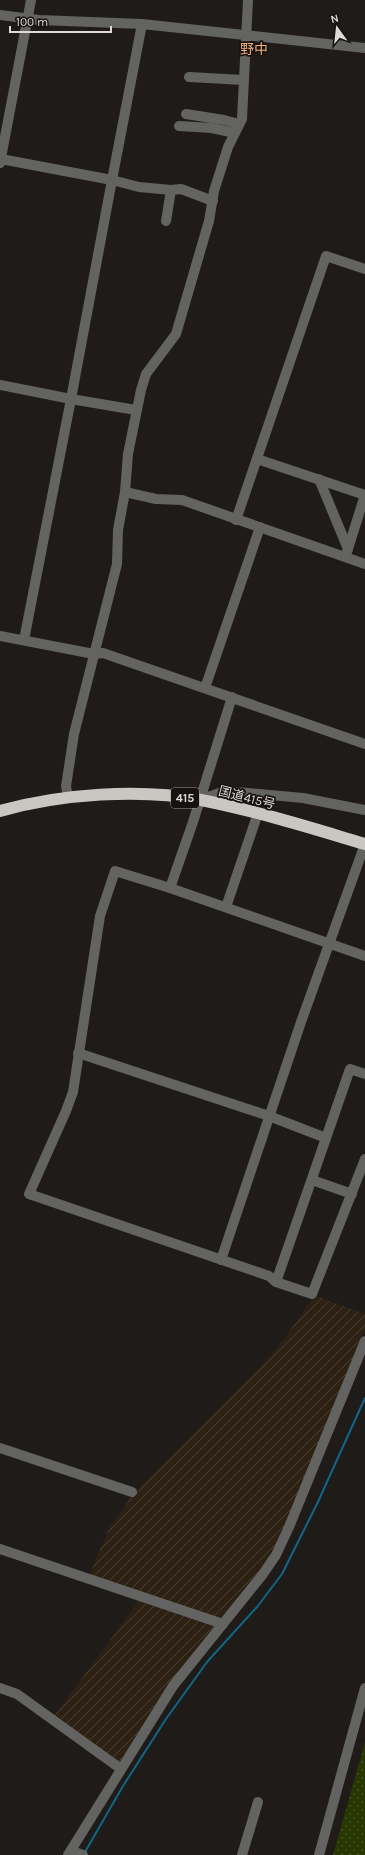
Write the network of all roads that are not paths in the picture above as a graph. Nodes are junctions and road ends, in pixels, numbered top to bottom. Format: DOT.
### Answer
graph roads {
  1 [pos="31,0"];
  2 [pos="248,0"];
  3 [pos="0,15"];
  4 [pos="27,19"];
  5 [pos="142,24"];
  6 [pos="245,36"];
  7 [pos="365,48"];
  8 [pos="189,77"];
  9 [pos="243,80"];
  10 [pos="186,114"];
  11 [pos="179,126"];
  12 [pos="237,128"];
  13 [pos="0,161"];
  14 [pos="112,180"];
  15 [pos="171,190"];
  16 [pos="213,200"];
  17 [pos="166,221"];
  18 [pos="365,270"];
  19 [pos="0,385"];
  20 [pos="71,399"];
  21 [pos="136,410"];
  22 [pos="257,458"];
  23 [pos="319,479"];
  24 [pos="125,492"];
  25 [pos="365,495"];
  26 [pos="236,520"];
  27 [pos="260,528"];
  28 [pos="346,553"];
  29 [pos="365,564"];
  30 [pos="0,636"];
  31 [pos="24,640"];
  32 [pos="94,654"];
  33 [pos="205,688"];
  34 [pos="232,698"];
  35 [pos="365,744"];
  36 [pos="68,798"];
  37 [pos="200,800"];
  38 [pos="365,810"];
  39 [pos="0,812"];
  40 [pos="258,813"];
  41 [pos="365,844"];
  42 [pos="170,888"];
  43 [pos="226,907"];
  44 [pos="330,945"];
  45 [pos="365,956"];
  46 [pos="78,1053"];
  47 [pos="365,1074"];
  48 [pos="269,1116"];
  49 [pos="326,1138"];
  50 [pos="365,1160"];
  51 [pos="312,1180"];
  52 [pos="352,1194"];
  53 [pos="221,1260"];
  54 [pos="276,1282"];
  55 [pos="365,1341"];
  56 [pos="0,1448"];
  57 [pos="132,1492"];
  58 [pos="0,1550"];
  59 [pos="223,1624"];
  60 [pos="0,1688"];
  61 [pos="365,1688"];
  62 [pos="121,1769"];
  63 [pos="258,1802"];
  64 [pos="70,1853"];
  65 [pos="83,1855"];
  66 [pos="242,1855"];
  67 [pos="319,1855"];
  1 -- 4 [label="street"];
  2 -- 6 [label="street"];
  3 -- 4 [label="street"];
  4 -- 5 [label="street"];
  4 -- 13 [label="street"];
  5 -- 6 [label="street"];
  5 -- 14 [label="street"];
  6 -- 7 [label="street"];
  6 -- 9 [label="street"];
  8 -- 9 [label="street"];
  9 -- 12 [label="street"];
  10 -- 12 [label="street"];
  11 -- 12 [label="street"];
  12 -- 16 [label="street"];
  13 -- 14 [label="street"];
  14 -- 15 [label="street"];
  14 -- 20 [label="street"];
  15 -- 16 [label="street"];
  15 -- 17 [label="street"];
  16 -- 21 [label="street"];
  18 -- 22 [label="street"];
  19 -- 20 [label="street"];
  20 -- 21 [label="street"];
  20 -- 31 [label="street"];
  21 -- 24 [label="street"];
  22 -- 23 [label="street"];
  22 -- 26 [label="street"];
  23 -- 25 [label="street"];
  23 -- 28 [label="street"];
  24 -- 26 [label="street"];
  24 -- 32 [label="street"];
  25 -- 28 [label="street"];
  26 -- 27 [label="street"];
  27 -- 28 [label="street"];
  27 -- 33 [label="street"];
  28 -- 29 [label="street"];
  30 -- 31 [label="street"];
  31 -- 32 [label="street"];
  32 -- 33 [label="street"];
  32 -- 36 [label="street"];
  33 -- 34 [label="street"];
  34 -- 35 [label="street"];
  34 -- 37 [label="street"];
  36 -- 37 [label="highway, 国道415号 / 415"];
  36 -- 39 [label="highway, 国道415号 / 415"];
  37 -- 38 [label="street"];
  37 -- 40 [label="highway, 国道415号 / 415"];
  37 -- 42 [label="street"];
  40 -- 41 [label="highway, 国道415号 / 415"];
  40 -- 43 [label="street"];
  41 -- 44 [label="street"];
  42 -- 43 [label="street"];
  42 -- 46 [label="street"];
  43 -- 44 [label="street"];
  44 -- 45 [label="street"];
  44 -- 48 [label="street"];
  46 -- 48 [label="street"];
  46 -- 53 [label="street"];
  47 -- 49 [label="street"];
  48 -- 49 [label="street"];
  48 -- 53 [label="street"];
  49 -- 51 [label="street"];
  50 -- 52 [label="street"];
  51 -- 52 [label="street"];
  51 -- 54 [label="street"];
  52 -- 54 [label="street"];
  53 -- 54 [label="street"];
  55 -- 59 [label="street"];
  56 -- 57 [label="street"];
  58 -- 59 [label="street"];
  59 -- 62 [label="street"];
  60 -- 62 [label="street"];
  61 -- 67 [label="street"];
  62 -- 64 [label="street"];
  63 -- 66 [label="street"];
  64 -- 65 [label="street"];
}
